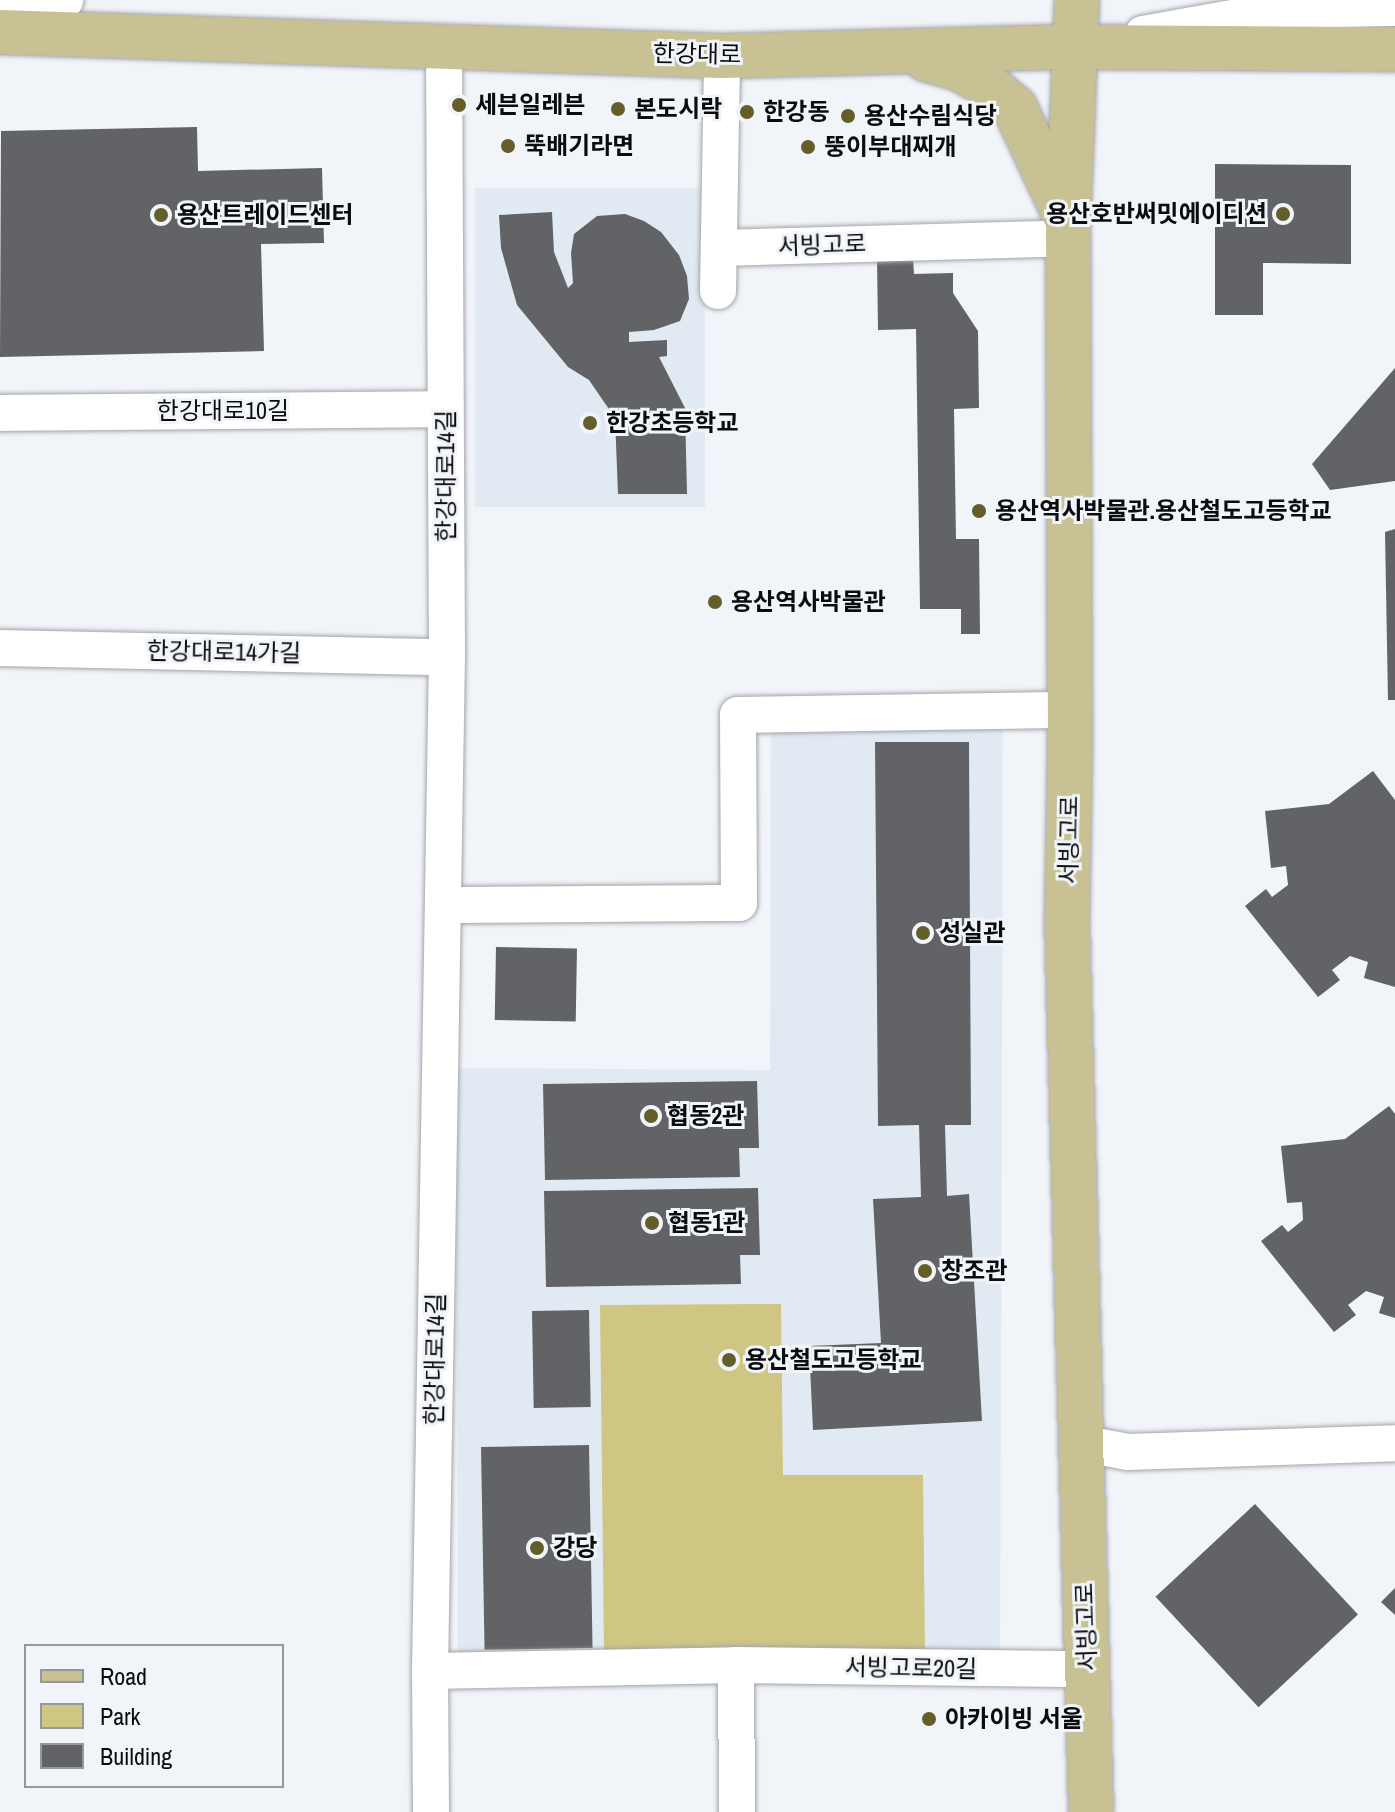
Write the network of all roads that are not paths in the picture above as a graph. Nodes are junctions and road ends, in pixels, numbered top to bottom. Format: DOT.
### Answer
graph roads {
  1 [pos="65,0"];
  2 [pos="1077,0"];
  3 [pos="1395,8"];
  4 [pos="0,10"];
  5 [pos="0,32"];
  6 [pos="444,47"];
  7 [pos="1074,47"];
  8 [pos="1395,49"];
  9 [pos="880,52"];
  10 [pos="722,56"];
  11 [pos="1069,230"];
  12 [pos="719,248"];
  13 [pos="718,291"];
  14 [pos="445,409"];
  15 [pos="0,413"];
  16 [pos="0,648"];
  17 [pos="447,657"];
  18 [pos="1070,710"];
  19 [pos="443,905"];
  20 [pos="1080,1443"];
  21 [pos="1395,1443"];
  22 [pos="736,1665"];
  23 [pos="1087,1669"];
  24 [pos="430,1671"];
  25 [pos="1084,1810"];
  26 [pos="431,1812"];
  27 [pos="737,1812"];
  1 -- 4 [label="street"];
  2 -- 7 [label="main road, 서빙고로"];
  3 -- 7 [label="street"];
  5 -- 6 [label="main road, 한강대로"];
  6 -- 10 [label="main road, 한강대로"];
  6 -- 14 [label="street, 한강대로14길"];
  7 -- 8 [label="main road, 한강대로"];
  7 -- 9 [label="main road, 한강대로"];
  7 -- 11 [label="main road, 서빙고로"];
  9 -- 10 [label="main road, 한강대로"];
  9 -- 11 [label="main road"];
  10 -- 12 [label="street"];
  11 -- 12 [label="street, 서빙고로"];
  11 -- 18 [label="main road, 서빙고로"];
  12 -- 13 [label="street"];
  14 -- 15 [label="street, 한강대로10길"];
  14 -- 17 [label="street, 한강대로14길"];
  16 -- 17 [label="street, 한강대로14가길"];
  17 -- 19 [label="street, 한강대로14길"];
  18 -- 19 [label="street"];
  18 -- 20 [label="main road, 서빙고로"];
  19 -- 24 [label="street, 한강대로14길"];
  20 -- 21 [label="street"];
  20 -- 23 [label="main road, 서빙고로"];
  22 -- 23 [label="street, 서빙고로20길"];
  22 -- 24 [label="street, 서빙고로20길"];
  22 -- 27 [label="street"];
  23 -- 25 [label="main road, 서빙고로"];
  24 -- 26 [label="street, 한강대로14길"];
}
